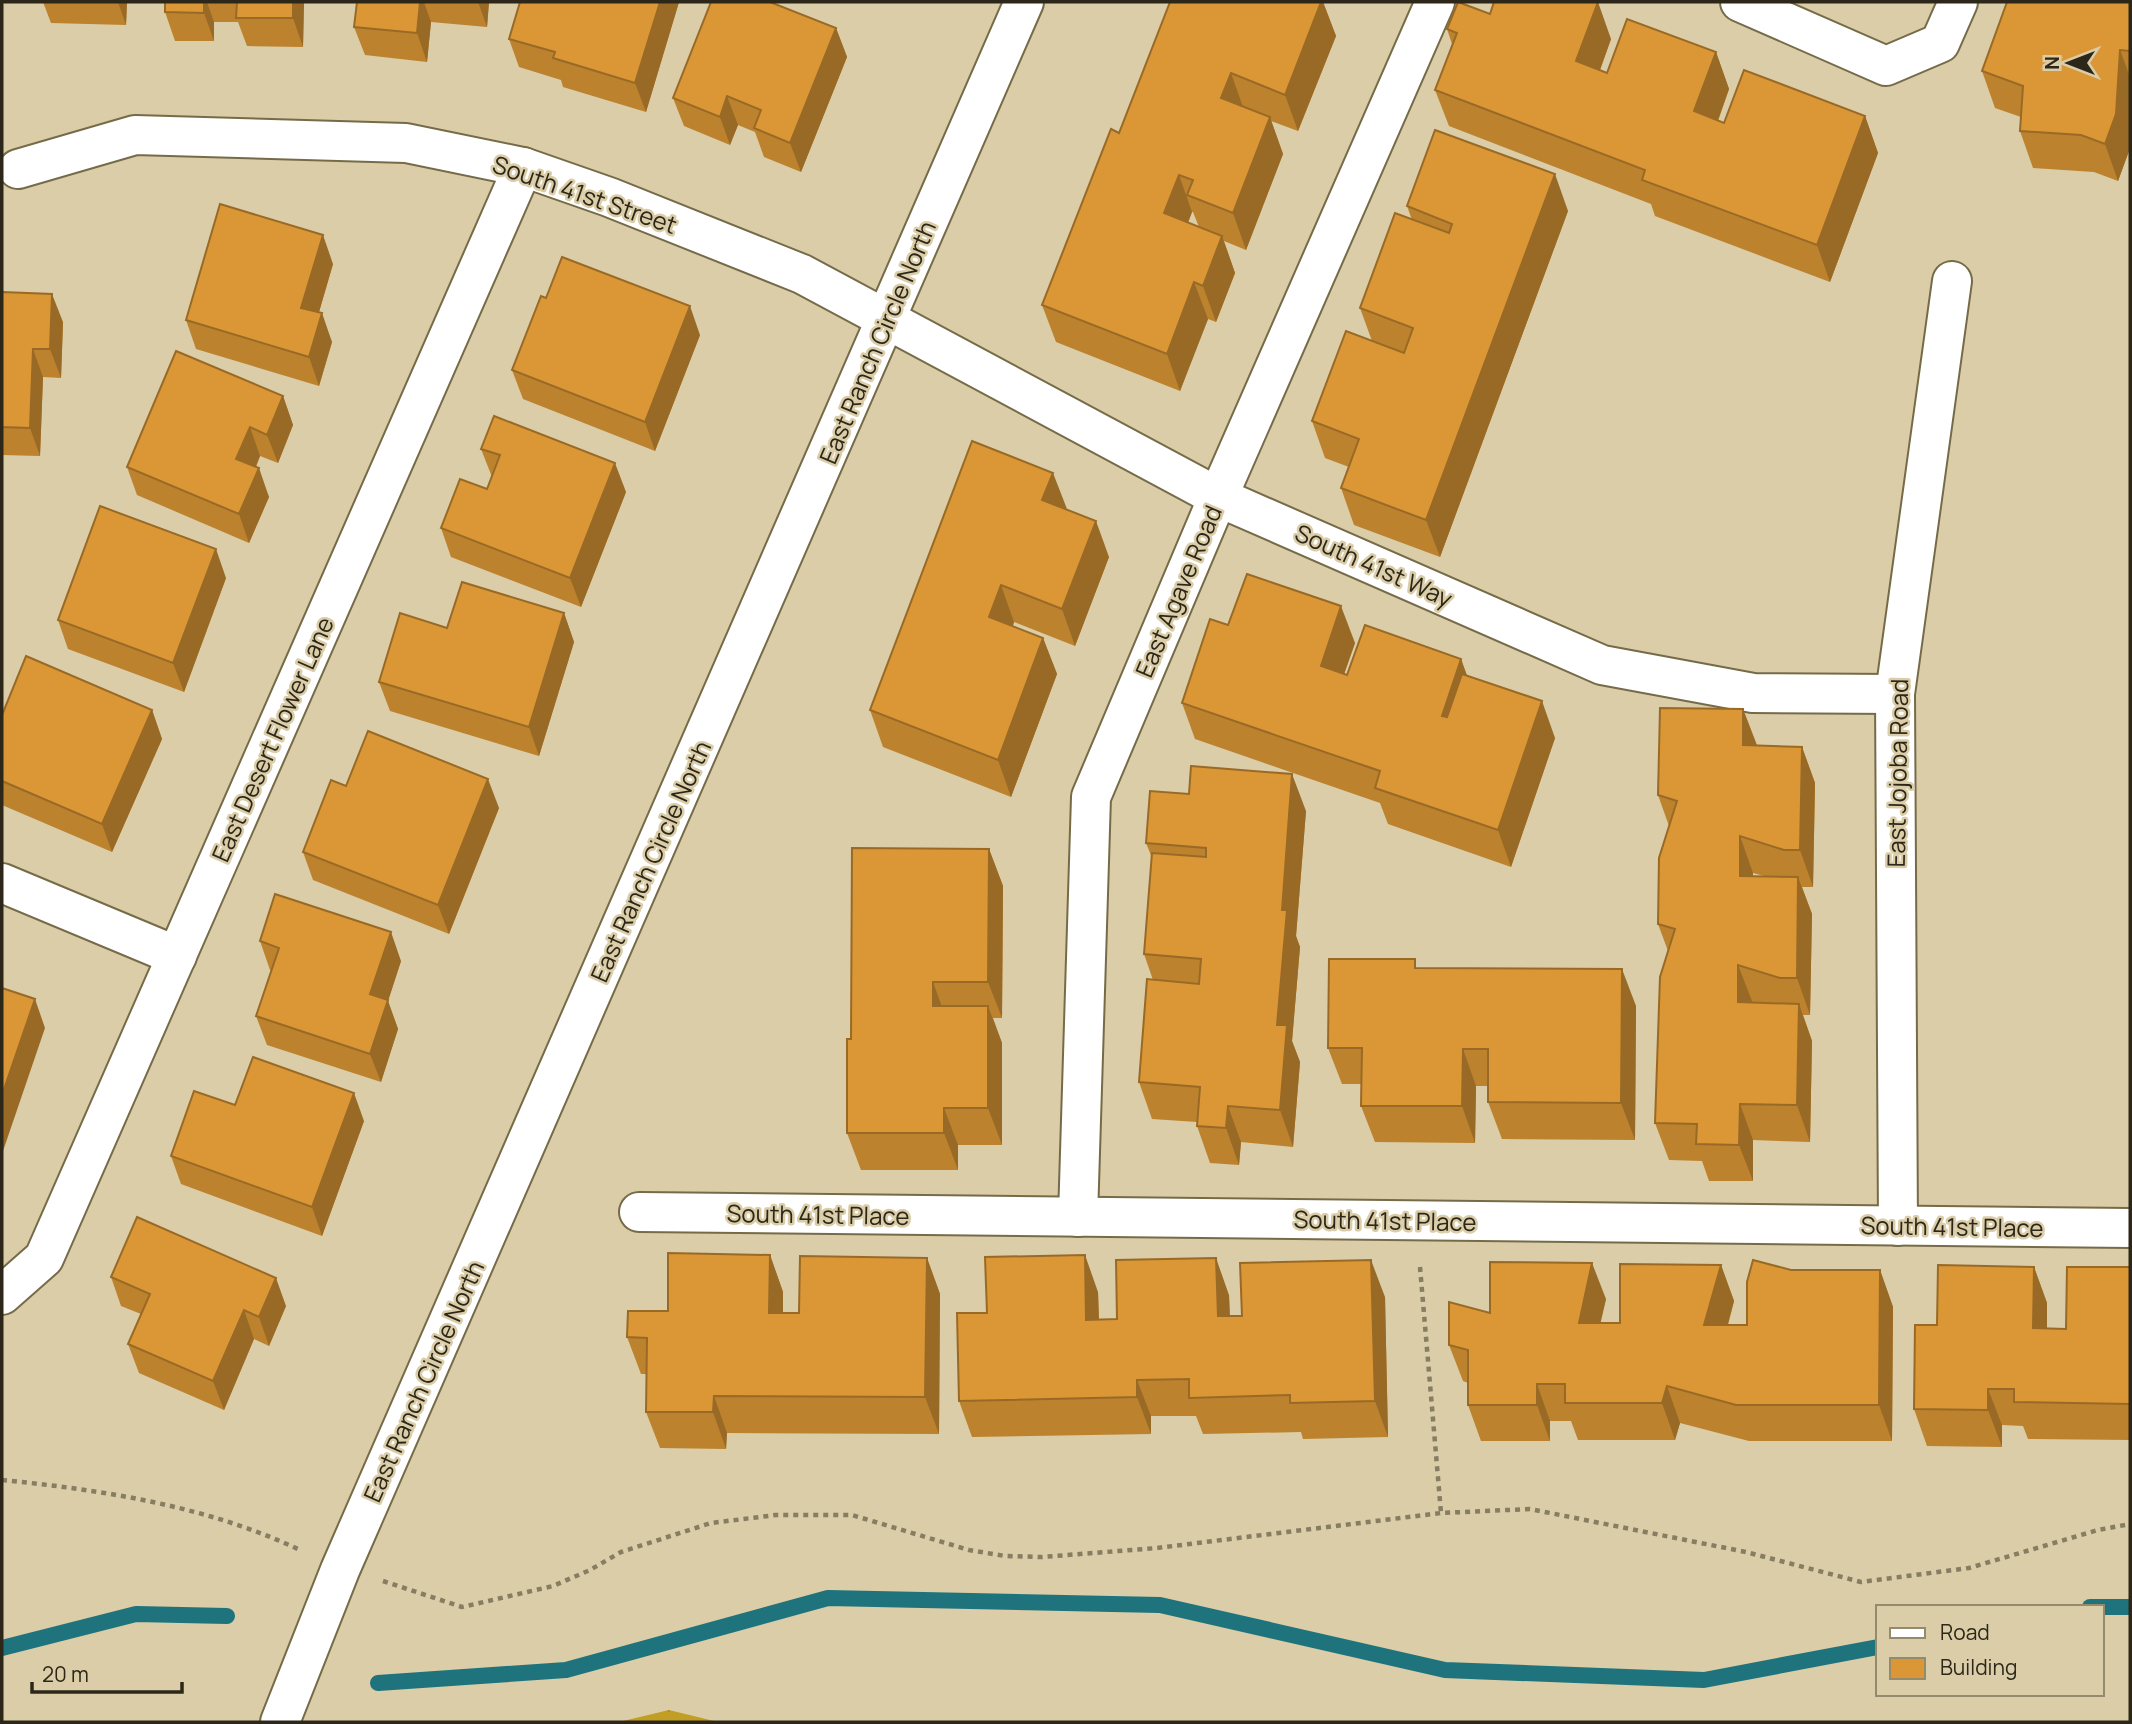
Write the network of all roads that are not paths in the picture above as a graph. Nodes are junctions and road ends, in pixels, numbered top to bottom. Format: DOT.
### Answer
graph roads {
  1 [pos="1024,2"];
  2 [pos="1435,2"];
  3 [pos="1740,2"];
  4 [pos="1958,2"];
  5 [pos="523,167"];
  6 [pos="18,169"];
  7 [pos="1952,281"];
  8 [pos="888,319"];
  9 [pos="1218,497"];
  10 [pos="1895,694"];
  11 [pos="2,883"];
  12 [pos="177,956"];
  13 [pos="639,1212"];
  14 [pos="1078,1217"];
  15 [pos="1898,1226"];
  16 [pos="2130,1228"];
  17 [pos="2,1295"];
  18 [pos="279,1722"];
  1 -- 8 [label="street, East Ranch Circle North"];
  2 -- 9 [label="street, East Agave Road"];
  3 -- 4 [label="street"];
  5 -- 6 [label="street, South 41st Street"];
  5 -- 8 [label="street, South 41st Street"];
  5 -- 12 [label="street, East Desert Flower Lane"];
  7 -- 10 [label="street, East Jojoba Road"];
  8 -- 9 [label="street, South 41st Way"];
  8 -- 18 [label="street, East Ranch Circle North"];
  9 -- 10 [label="street, South 41st Way"];
  9 -- 14 [label="street, East Agave Road"];
  10 -- 15 [label="street, East Jojoba Road"];
  11 -- 12 [label="street"];
  12 -- 17 [label="street, East Desert Flower Lane"];
  13 -- 14 [label="street, South 41st Place"];
  14 -- 15 [label="street, South 41st Place"];
  15 -- 16 [label="street, South 41st Place"];
}
